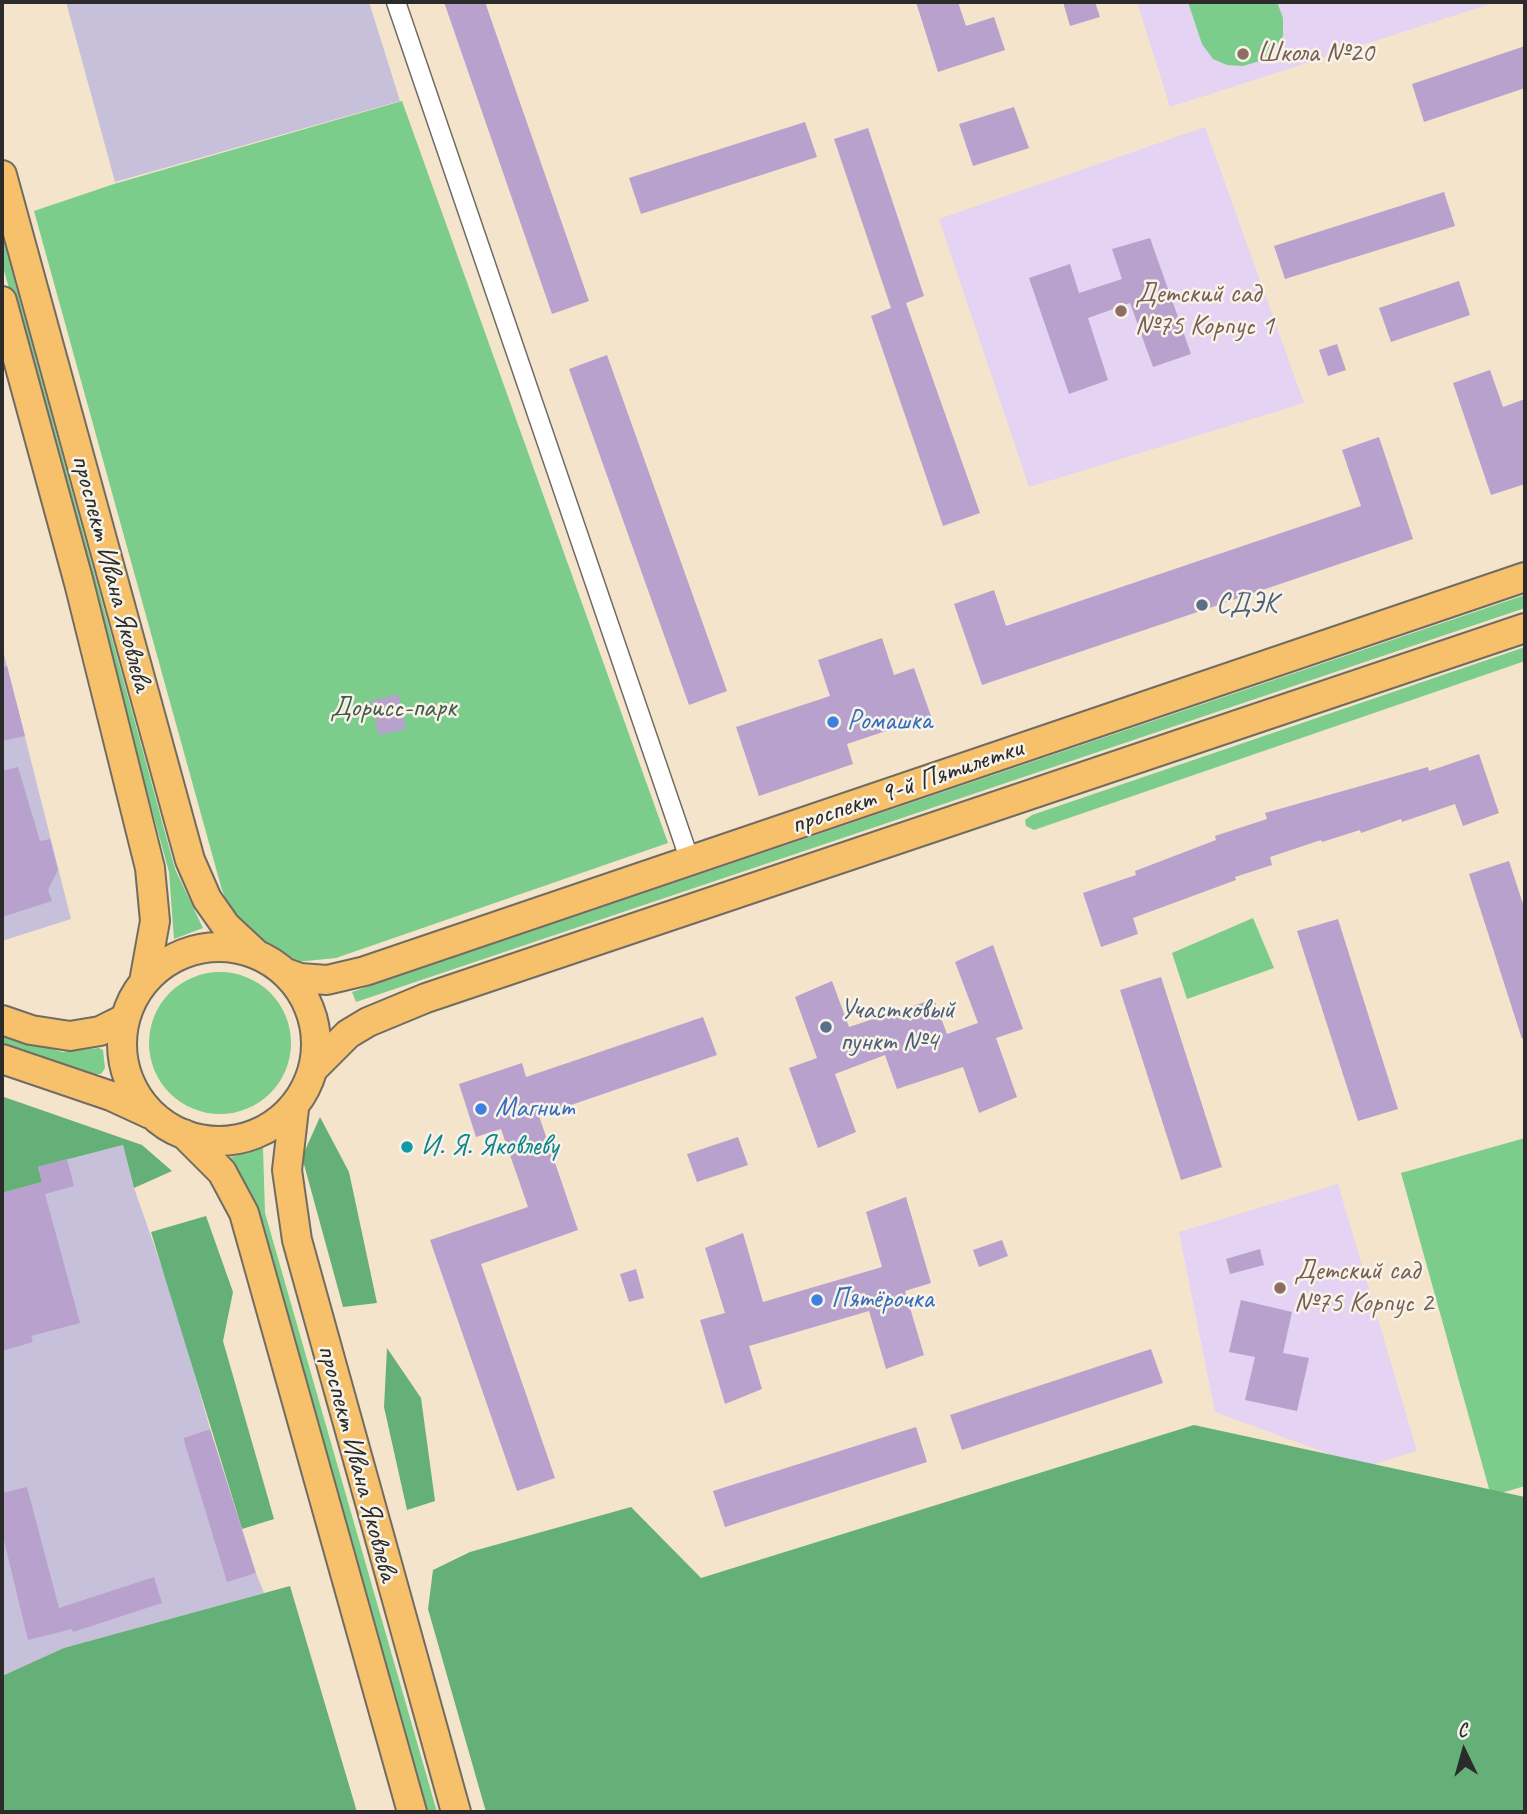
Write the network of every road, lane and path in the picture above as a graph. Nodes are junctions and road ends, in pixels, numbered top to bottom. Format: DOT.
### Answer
graph roads {
  1 [pos="396,2"];
  2 [pos="2,175"];
  3 [pos="2,302"];
  4 [pos="1525,577"];
  5 [pos="1525,628"];
  6 [pos="690,861"];
  7 [pos="255,953"];
  8 [pos="286,973"];
  9 [pos="144,982"];
  10 [pos="124,1019"];
  11 [pos="2,1020"];
  12 [pos="2,1059"];
  13 [pos="313,1068"];
  14 [pos="294,1109"];
  15 [pos="156,1117"];
  16 [pos="184,1134"];
  17 [pos="412,1812"];
  18 [pos="456,1812"];
  1 -- 6 [label="street"];
  2 -- 7 [label="main road, проспект Ивана Яковлева"];
  3 -- 9 [label="main road, проспект Ивана Яковлева"];
  4 -- 6 [label="main road, проспект 9-й Пятилетки"];
  5 -- 13 [label="main road, проспект 9-й Пятилетки"];
  6 -- 8 [label="main road, проспект 9-й Пятилетки"];
  7 -- 8 [label="main road"];
  7 -- 9 [label="main road"];
  8 -- 13 [label="main road"];
  9 -- 10 [label="main road"];
  10 -- 11 [label="main road"];
  10 -- 15 [label="main road"];
  12 -- 15 [label="main road"];
  13 -- 14 [label="main road"];
  14 -- 16 [label="main road"];
  14 -- 18 [label="main road, проспект Ивана Яковлева"];
  15 -- 16 [label="main road"];
  16 -- 17 [label="main road, проспект Ивана Яковлева"];
}
